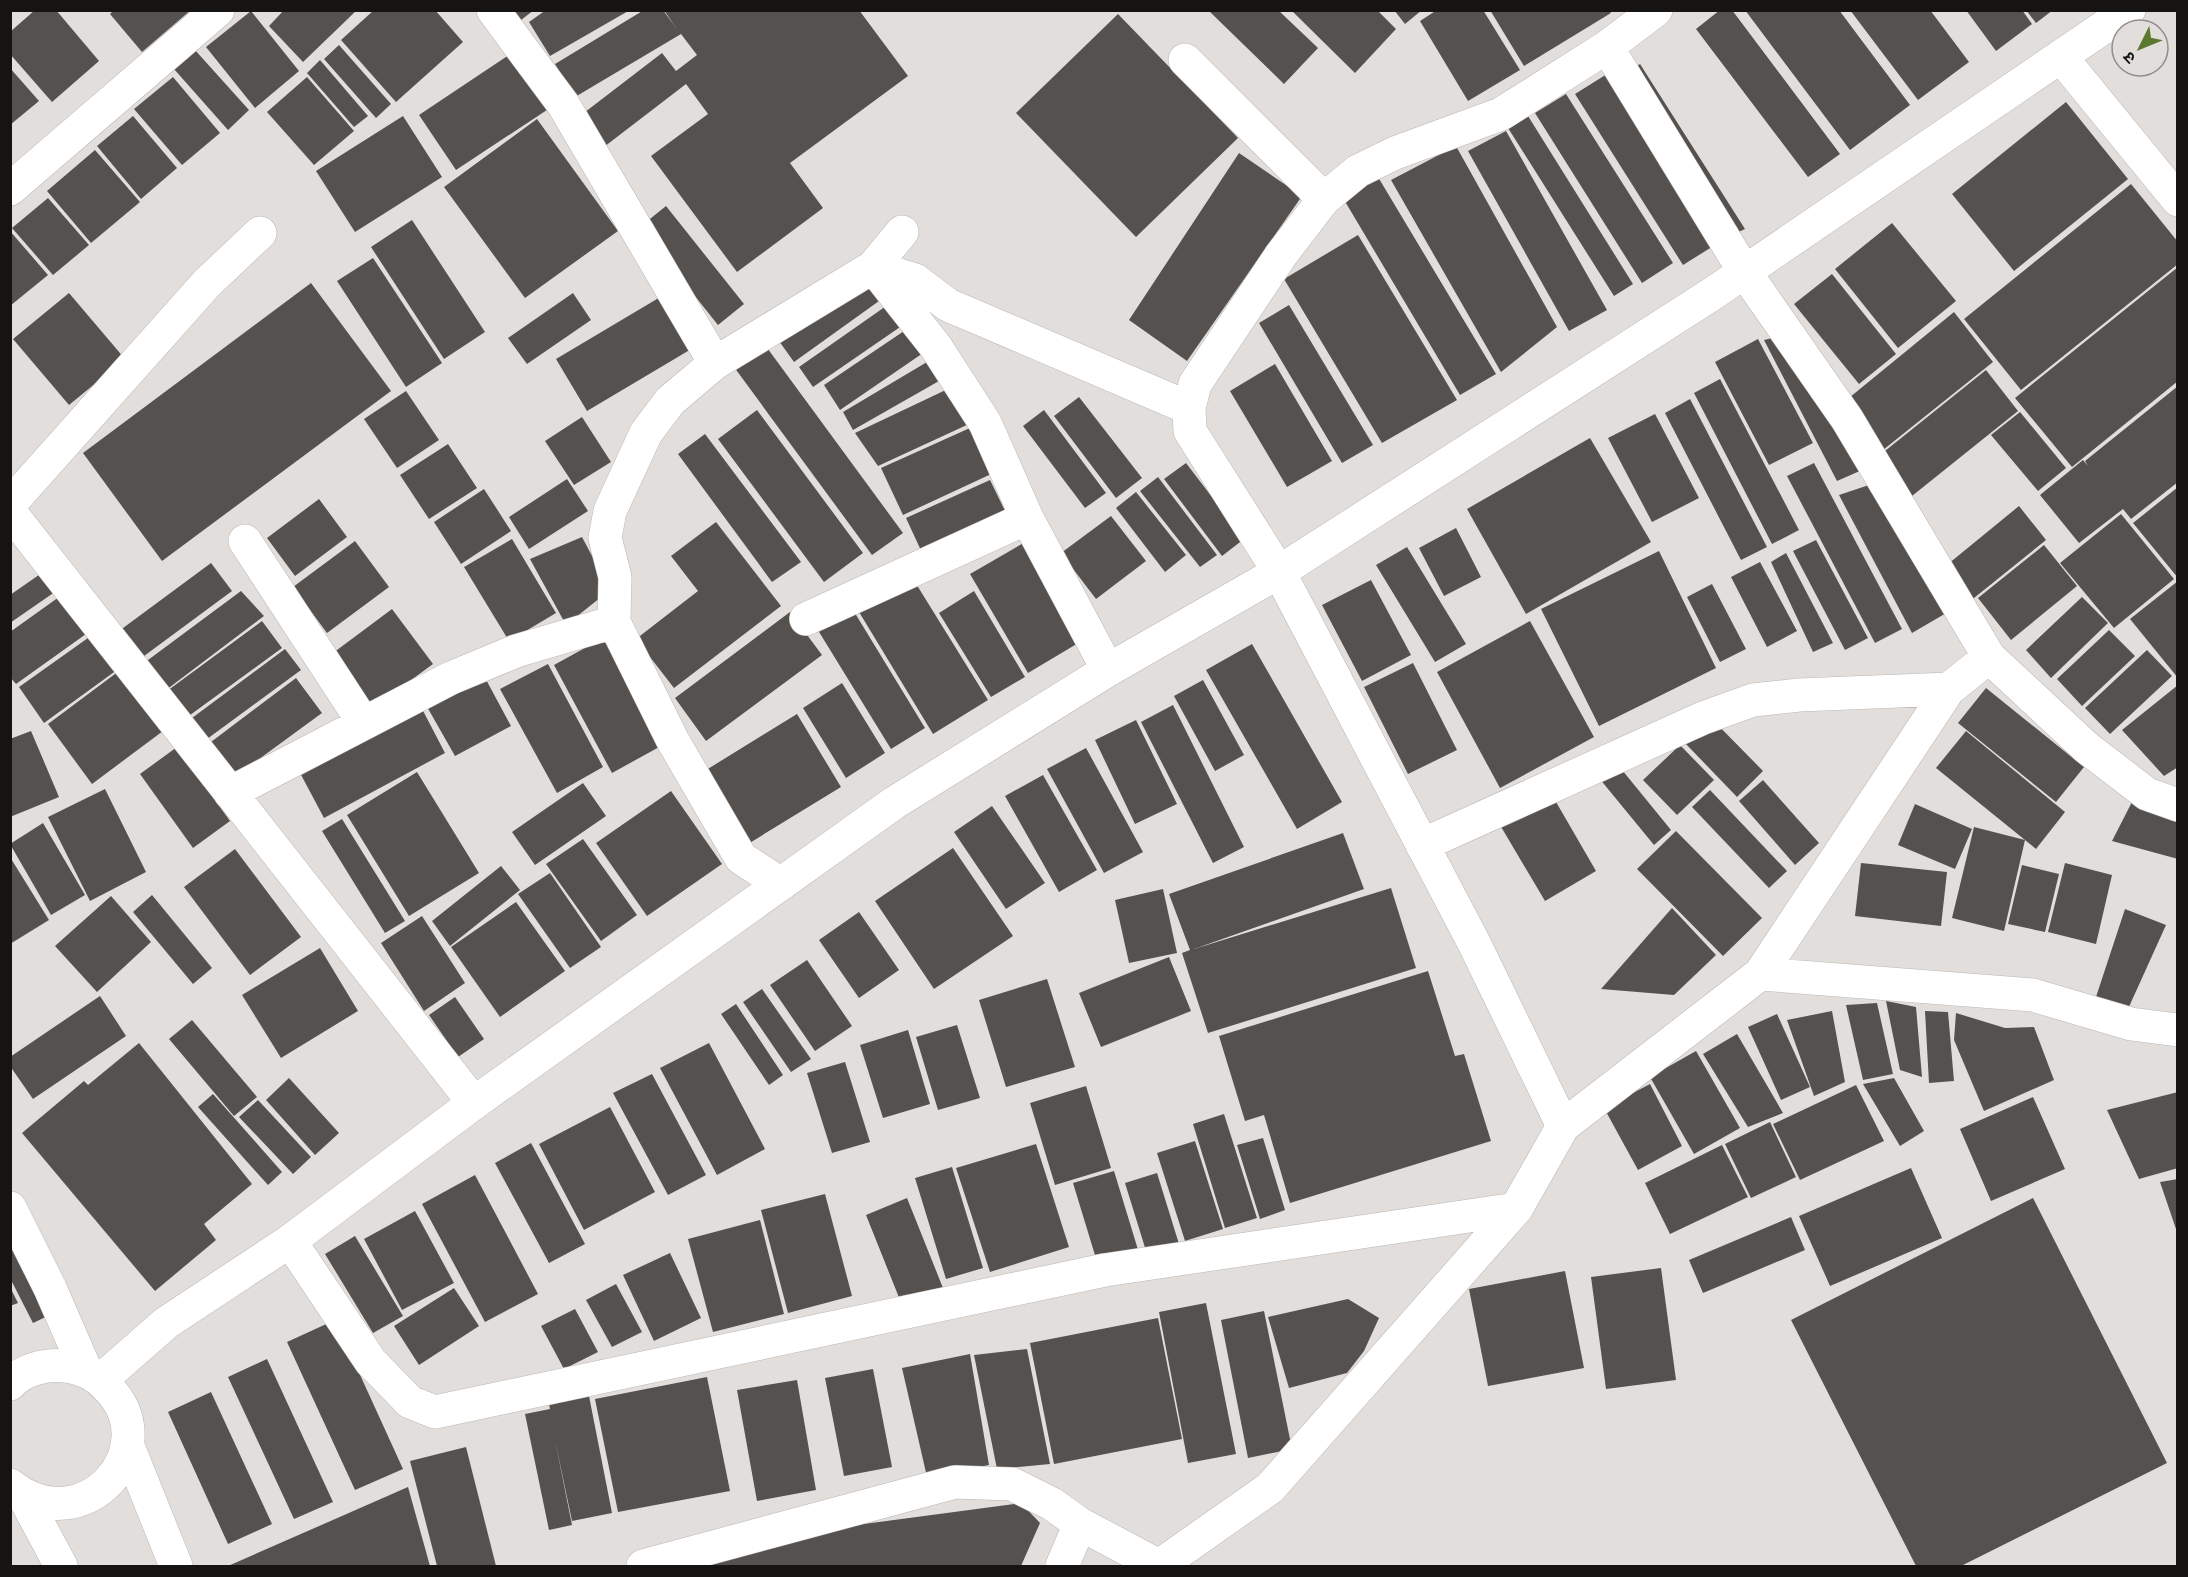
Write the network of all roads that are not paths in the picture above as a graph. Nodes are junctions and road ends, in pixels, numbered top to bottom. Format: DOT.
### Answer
graph roads {
  1 [pos="218,10"];
  2 [pos="493,10"];
  3 [pos="2129,10"];
  4 [pos="1647,13"];
  5 [pos="1607,47"];
  6 [pos="2061,57"];
  7 [pos="1185,60"];
  8 [pos="10,189"];
  9 [pos="1324,199"];
  10 [pos="2178,200"];
  11 [pos="902,232"];
  12 [pos="260,233"];
  13 [pos="873,267"];
  14 [pos="1744,271"];
  15 [pos="715,363"];
  16 [pos="1189,408"];
  17 [pos="10,504"];
  18 [pos="10,512"];
  19 [pos="1027,518"];
  20 [pos="245,541"];
  21 [pos="1279,572"];
  22 [pos="806,619"];
  23 [pos="614,622"];
  24 [pos="1989,657"];
  25 [pos="1108,670"];
  26 [pos="1949,689"];
  27 [pos="363,722"];
  28 [pos="230,793"];
  29 [pos="2178,805"];
  30 [pos="1422,845"];
  31 [pos="781,884"];
  32 [pos="1761,974"];
  33 [pos="2178,1030"];
  34 [pos="474,1103"];
  35 [pos="1563,1126"];
  36 [pos="10,1208"];
  37 [pos="1516,1209"];
  38 [pos="290,1241"];
  39 [pos="93,1376"];
  40 [pos="12,1382"];
  41 [pos="127,1444"];
  42 [pos="17,1490"];
  43 [pos="1080,1524"];
  44 [pos="61,1566"];
  45 [pos="176,1566"];
  46 [pos="643,1566"];
  47 [pos="1062,1566"];
  48 [pos="1159,1566"];
  1 -- 8 [label="street"];
  2 -- 15 [label="street"];
  3 -- 6 [label="street"];
  4 -- 5 [label="street"];
  5 -- 9 [label="street"];
  5 -- 14 [label="street"];
  6 -- 10 [label="street"];
  6 -- 14 [label="street"];
  7 -- 9 [label="street"];
  9 -- 16 [label="street"];
  11 -- 13 [label="street"];
  12 -- 17 [label="street"];
  13 -- 15 [label="street"];
  13 -- 16 [label="street"];
  13 -- 19 [label="street"];
  14 -- 21 [label="street"];
  14 -- 24 [label="street"];
  15 -- 23 [label="street"];
  16 -- 21 [label="street"];
  18 -- 28 [label="street"];
  19 -- 22 [label="street"];
  19 -- 25 [label="street"];
  20 -- 27 [label="street"];
  21 -- 25 [label="street"];
  21 -- 30 [label="street"];
  23 -- 27 [label="street"];
  23 -- 31 [label="street"];
  24 -- 26 [label="street"];
  24 -- 29 [label="street"];
  25 -- 31 [label="street"];
  26 -- 30 [label="street"];
  26 -- 32 [label="street"];
  27 -- 28 [label="street"];
  28 -- 34 [label="street"];
  30 -- 35 [label="street"];
  31 -- 34 [label="street"];
  32 -- 33 [label="street"];
  32 -- 35 [label="street"];
  34 -- 38 [label="street"];
  35 -- 37 [label="street"];
  36 -- 39 [label="street"];
  37 -- 38 [label="street"];
  37 -- 48 [label="street"];
  38 -- 39 [label="street"];
  39 -- 40 [label="street"];
  39 -- 41 [label="street"];
  41 -- 42 [label="street"];
  41 -- 45 [label="street"];
  42 -- 44 [label="street"];
  43 -- 46 [label="street"];
  43 -- 47 [label="street"];
  43 -- 48 [label="street"];
}
